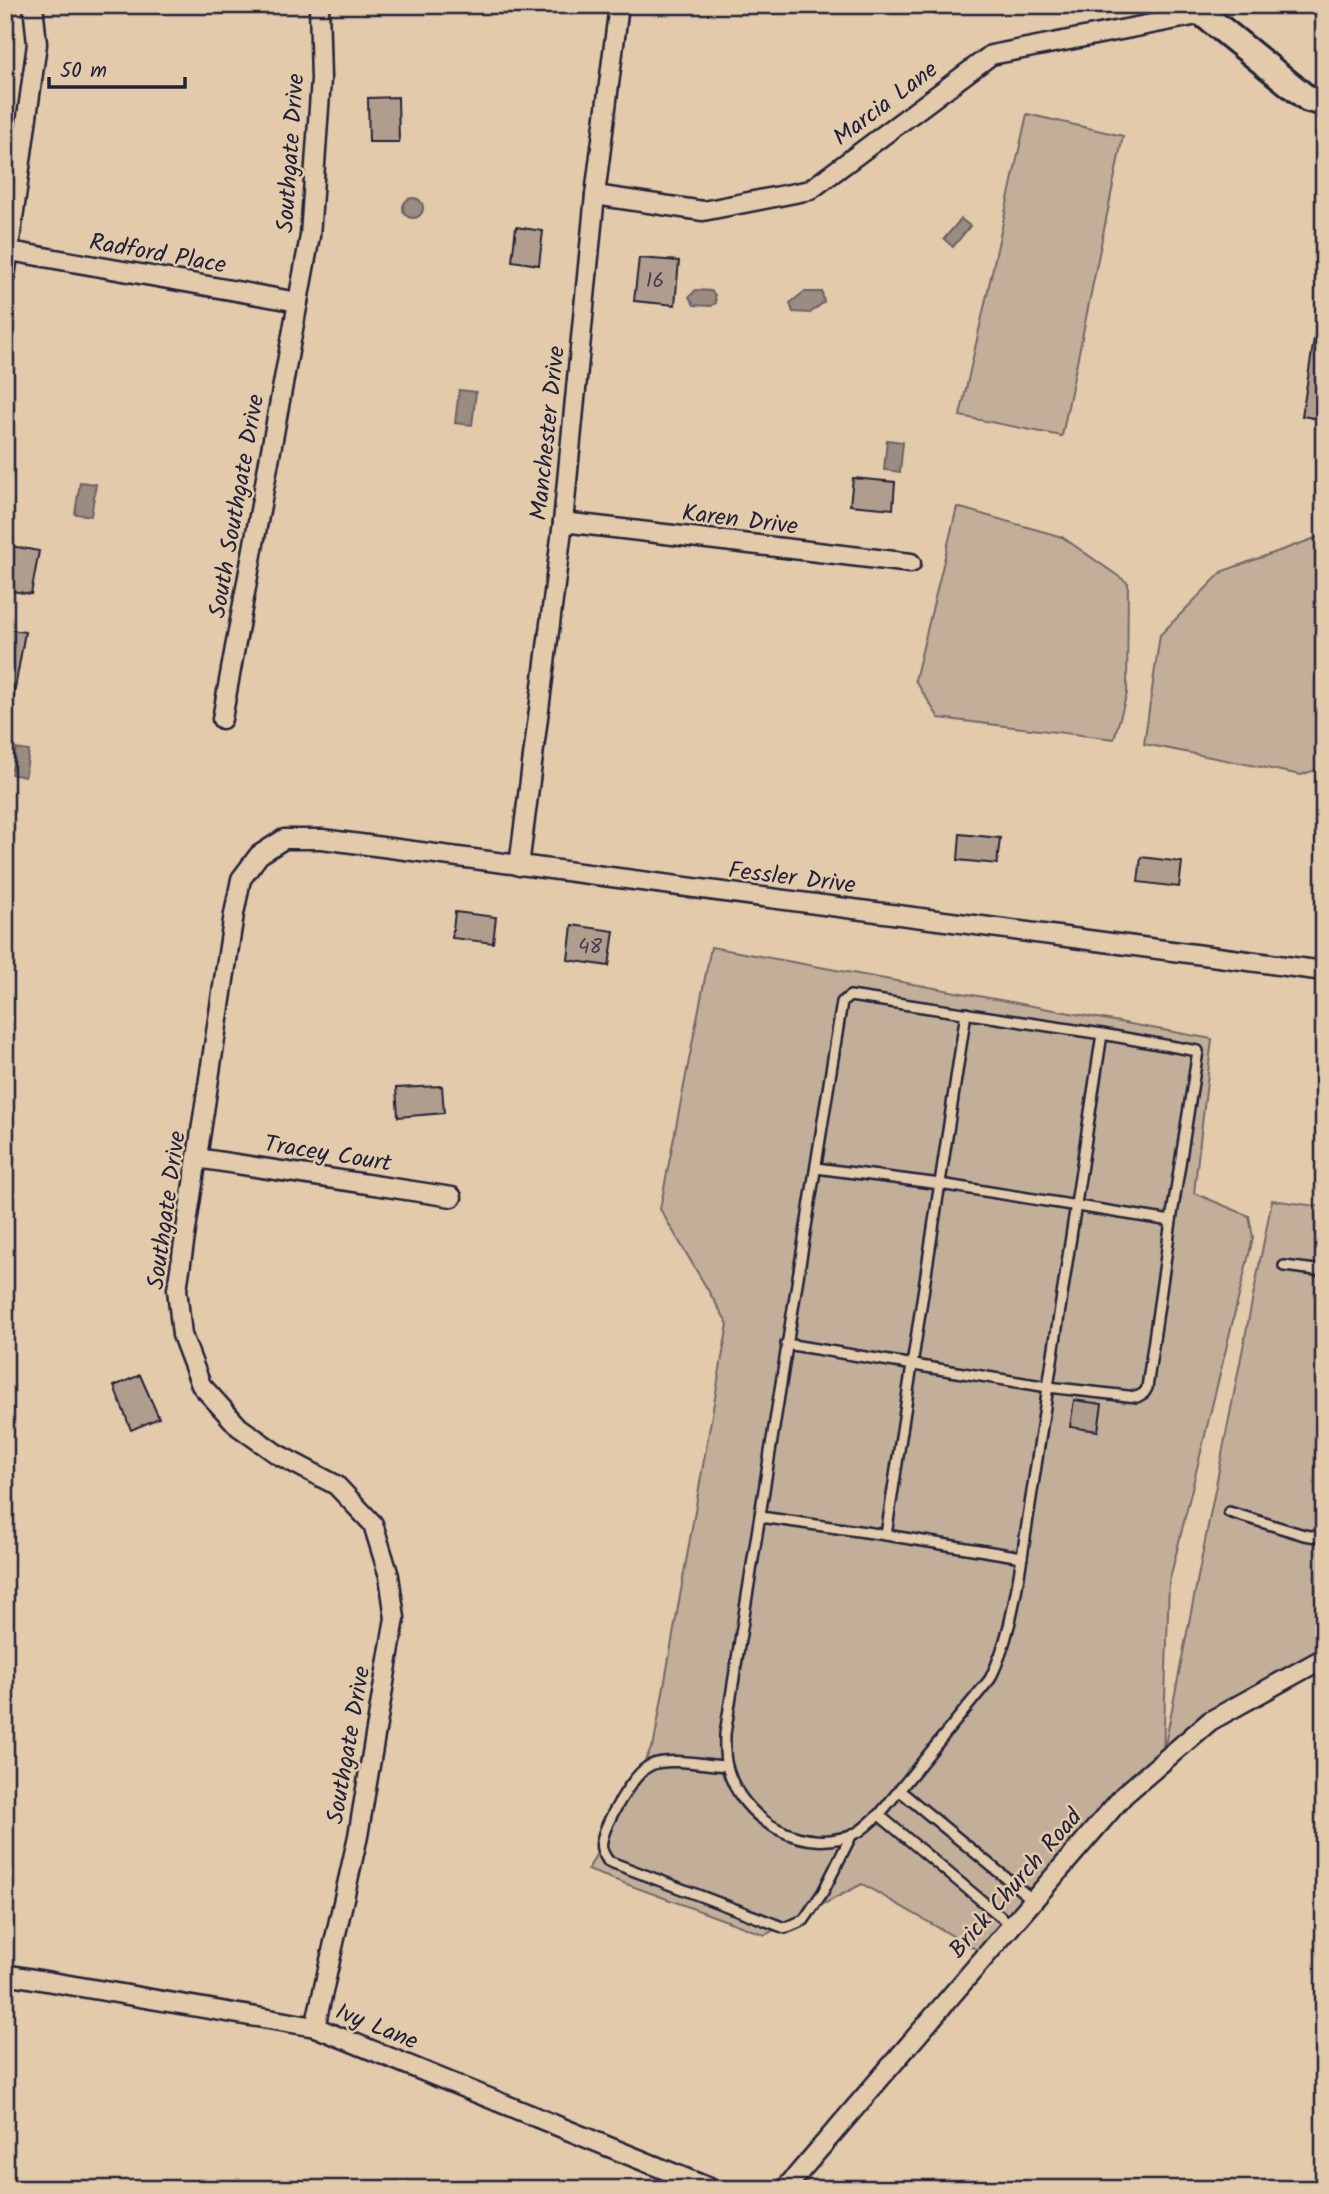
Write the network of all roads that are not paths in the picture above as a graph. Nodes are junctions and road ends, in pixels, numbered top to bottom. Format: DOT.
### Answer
graph roads {
  1 [pos="33,5"];
  2 [pos="320,5"];
  3 [pos="619,5"];
  4 [pos="1204,8"];
  5 [pos="1324,103"];
  6 [pos="595,195"];
  7 [pos="10,251"];
  8 [pos="5,276"];
  9 [pos="298,302"];
  10 [pos="563,522"];
  11 [pos="911,563"];
  12 [pos="222,719"];
  13 [pos="259,855"];
  14 [pos="519,866"];
  15 [pos="1324,971"];
  16 [pos="966,1013"];
  17 [pos="1102,1034"];
  18 [pos="197,1158"];
  19 [pos="816,1168"];
  20 [pos="940,1184"];
  21 [pos="452,1197"];
  22 [pos="1076,1208"];
  23 [pos="1171,1221"];
  24 [pos="1284,1265"];
  25 [pos="1324,1271"];
  26 [pos="786,1344"];
  27 [pos="912,1364"];
  28 [pos="1048,1387"];
  29 [pos="1229,1512"];
  30 [pos="761,1517"];
  31 [pos="886,1535"];
  32 [pos="1324,1538"];
  33 [pos="1023,1557"];
  34 [pos="1324,1658"];
  35 [pos="726,1766"];
  36 [pos="899,1790"];
  37 [pos="878,1815"];
  38 [pos="852,1834"];
  39 [pos="1034,1901"];
  40 [pos="1013,1926"];
  41 [pos="5,1974"];
  42 [pos="315,2027"];
  43 [pos="712,2189"];
  44 [pos="785,2189"];
  1 -- 7 [label="street"];
  2 -- 9 [label="street, Southgate Drive"];
  3 -- 6 [label="street, Manchester Drive"];
  4 -- 5 [label="street"];
  4 -- 6 [label="street, Marcia Lane"];
  6 -- 10 [label="street, Manchester Drive"];
  7 -- 8 [label="street"];
  7 -- 9 [label="street, Radford Place"];
  9 -- 12 [label="street, South Southgate Drive"];
  10 -- 11 [label="street, Karen Drive"];
  10 -- 14 [label="street, Manchester Drive"];
  13 -- 14 [label="street, Fessler Drive"];
  13 -- 18 [label="street, Southgate Drive"];
  14 -- 15 [label="street, Fessler Drive"];
  16 -- 17 [label="lane"];
  16 -- 19 [label="lane"];
  16 -- 20 [label="lane"];
  17 -- 22 [label="lane"];
  17 -- 23 [label="lane"];
  18 -- 21 [label="street, Tracey Court"];
  18 -- 42 [label="street, Southgate Drive"];
  19 -- 20 [label="lane"];
  19 -- 26 [label="lane"];
  20 -- 22 [label="lane"];
  20 -- 27 [label="lane"];
  22 -- 23 [label="lane"];
  22 -- 28 [label="lane"];
  23 -- 28 [label="lane"];
  24 -- 25 [label="lane"];
  26 -- 27 [label="lane"];
  26 -- 30 [label="lane"];
  27 -- 28 [label="lane"];
  27 -- 31 [label="lane"];
  28 -- 33 [label="lane"];
  29 -- 32 [label="lane"];
  30 -- 31 [label="lane"];
  30 -- 35 [label="lane"];
  31 -- 33 [label="lane"];
  33 -- 36 [label="lane"];
  34 -- 39 [label="street, Brick Church Road"];
  35 -- 38 [label="lane"];
  35 -- 38 [label="lane"];
  36 -- 37 [label="lane"];
  36 -- 39 [label="lane"];
  37 -- 38 [label="lane"];
  37 -- 40 [label="lane"];
  39 -- 40 [label="street, Brick Church Road"];
  40 -- 44 [label="street, Brick Church Road"];
  41 -- 42 [label="street, Ivy Lane"];
  42 -- 43 [label="street, Ivy Lane"];
}
